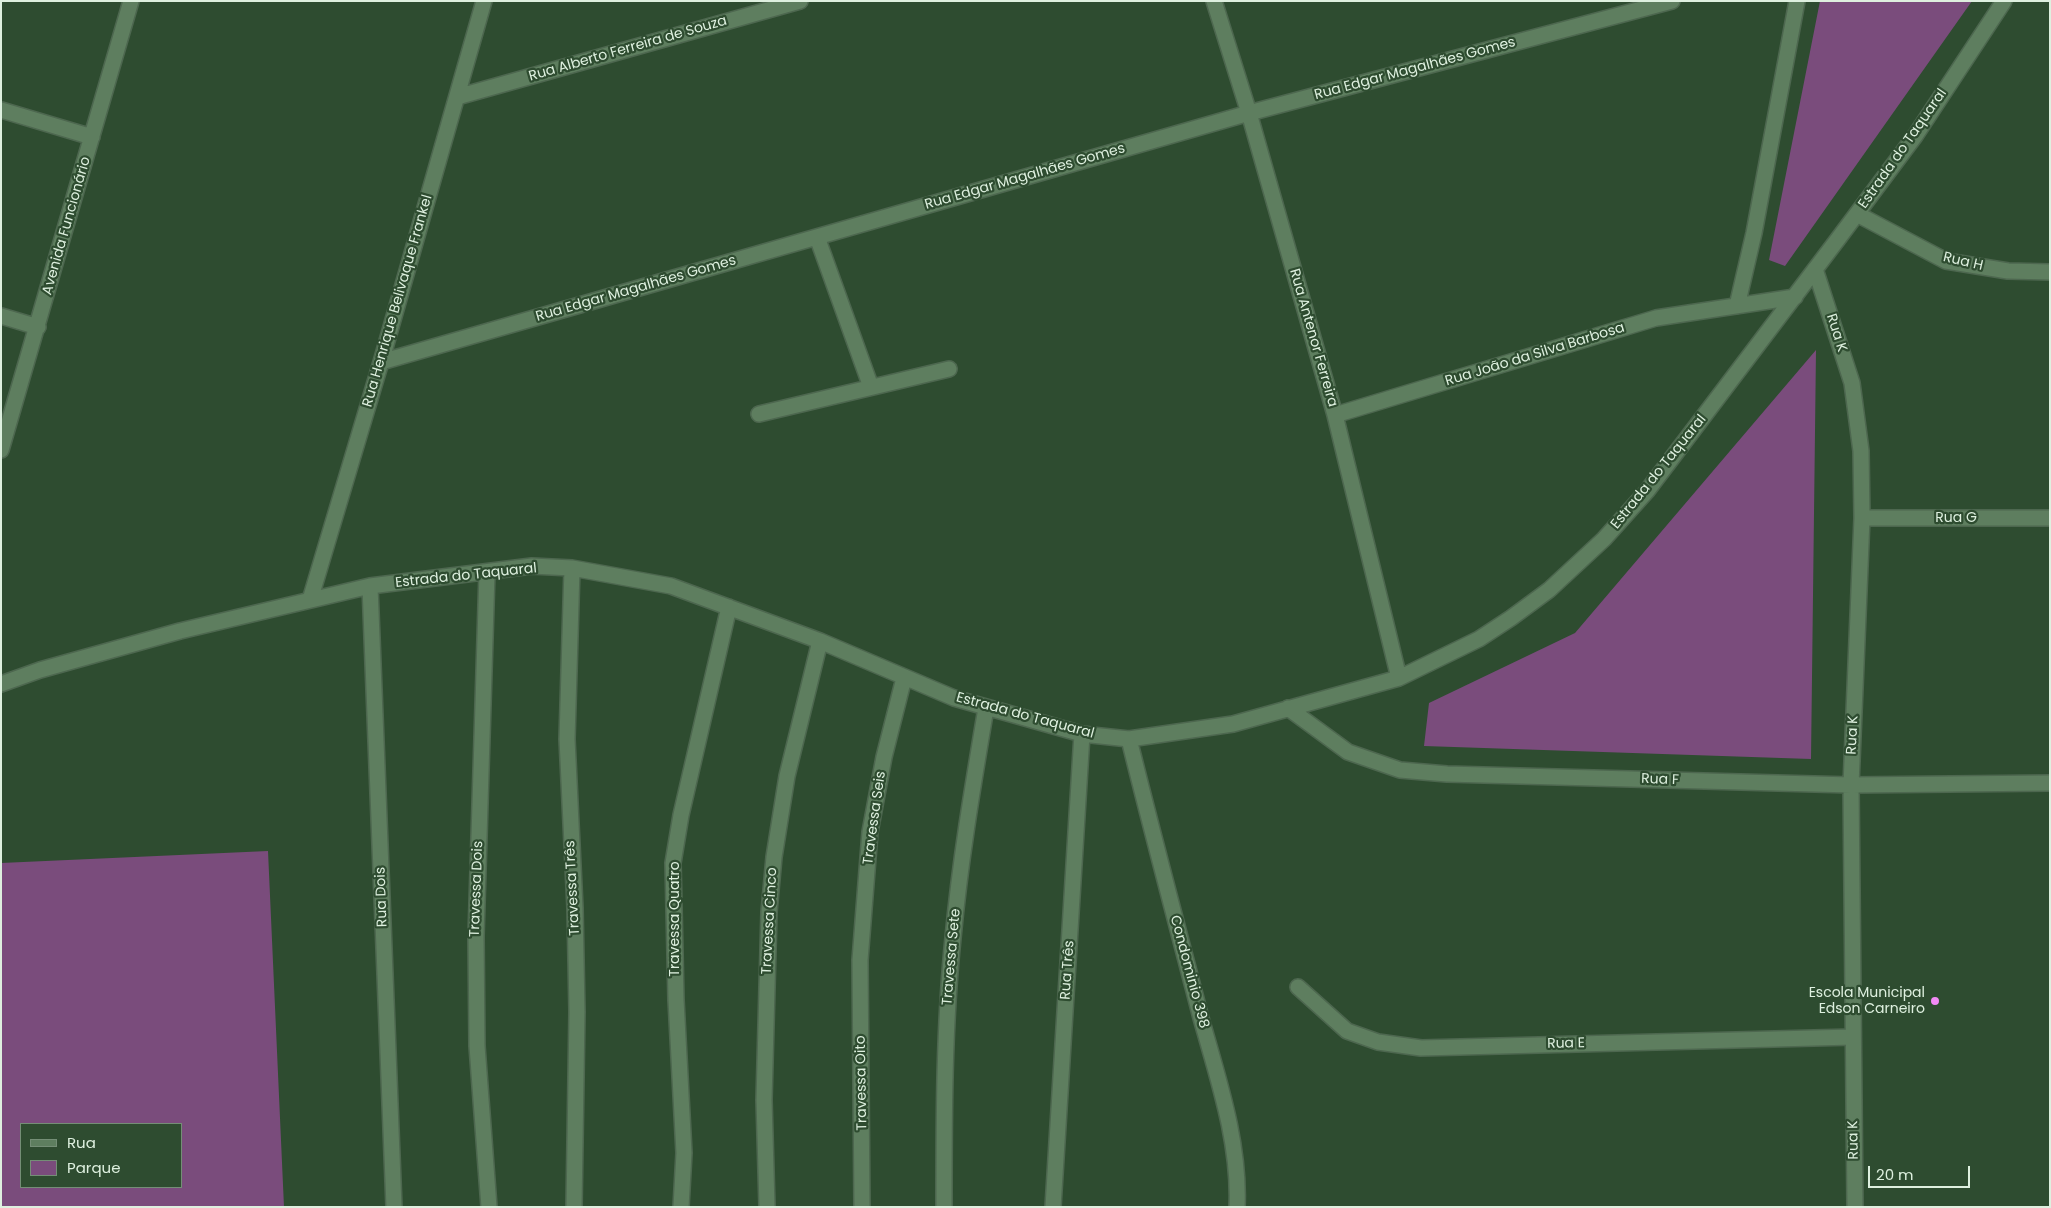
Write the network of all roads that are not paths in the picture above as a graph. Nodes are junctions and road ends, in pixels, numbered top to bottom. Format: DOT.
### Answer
graph roads {
  1 [pos="131,1"];
  2 [pos="484,1"];
  3 [pos="800,1"];
  4 [pos="1214,1"];
  5 [pos="1672,1"];
  6 [pos="1797,1"];
  7 [pos="2004,1"];
  8 [pos="457,97"];
  9 [pos="1,110"];
  10 [pos="1248,113"];
  11 [pos="92,137"];
  12 [pos="1857,214"];
  13 [pos="817,237"];
  14 [pos="1815,270"];
  15 [pos="2050,272"];
  16 [pos="1795,297"];
  17 [pos="1737,306"];
  18 [pos="1,316"];
  19 [pos="38,327"];
  20 [pos="381,362"];
  21 [pos="949,369"];
  22 [pos="872,387"];
  23 [pos="759,414"];
  24 [pos="1335,415"];
  25 [pos="1,450"];
  26 [pos="1862,518"];
  27 [pos="2050,518"];
  28 [pos="572,568"];
  29 [pos="487,572"];
  30 [pos="370,586"];
  31 [pos="310,600"];
  32 [pos="729,607"];
  33 [pos="820,641"];
  34 [pos="904,678"];
  35 [pos="1399,678"];
  36 [pos="1,684"];
  37 [pos="986,708"];
  38 [pos="1288,708"];
  39 [pos="1082,734"];
  40 [pos="1129,739"];
  41 [pos="2050,783"];
  42 [pos="1850,785"];
  43 [pos="860,960"];
  44 [pos="1298,987"];
  45 [pos="1853,1037"];
  46 [pos="394,1207"];
  47 [pos="489,1207"];
  48 [pos="574,1207"];
  49 [pos="681,1207"];
  50 [pos="767,1207"];
  51 [pos="862,1207"];
  52 [pos="944,1207"];
  53 [pos="1053,1207"];
  54 [pos="1237,1207"];
  55 [pos="1855,1207"];
  1 -- 11 [label="street, Avenida Funcionário"];
  2 -- 8 [label="street, Rua Henrique Belivaque Frankel"];
  3 -- 8 [label="street, Rua Alberto Ferreira de Souza"];
  4 -- 10 [label="street, Rua Antenor Ferreira"];
  5 -- 10 [label="street, Rua Edgar Magalhães Gomes"];
  6 -- 17 [label="street"];
  7 -- 12 [label="street, Estrada do Taquaral"];
  8 -- 20 [label="street, Rua Henrique Belivaque Frankel"];
  9 -- 11 [label="street"];
  10 -- 13 [label="street, Rua Edgar Magalhães Gomes"];
  10 -- 24 [label="street, Rua Antenor Ferreira"];
  11 -- 19 [label="street, Avenida Funcionário"];
  12 -- 14 [label="street, Estrada do Taquaral"];
  12 -- 15 [label="street, Rua H"];
  13 -- 20 [label="street, Rua Edgar Magalhães Gomes"];
  13 -- 22 [label="street"];
  14 -- 16 [label="street, Estrada do Taquaral"];
  14 -- 26 [label="street, Rua K"];
  16 -- 17 [label="street, Rua João da Silva Barbosa"];
  16 -- 35 [label="street, Estrada do Taquaral"];
  17 -- 24 [label="street, Rua João da Silva Barbosa"];
  18 -- 19 [label="street"];
  19 -- 25 [label="street, Avenida Funcionário"];
  20 -- 31 [label="street, Rua Henrique Belivaque Frankel"];
  21 -- 22 [label="street"];
  22 -- 23 [label="street"];
  24 -- 35 [label="street, Rua Antenor Ferreira"];
  26 -- 27 [label="street, Rua G"];
  26 -- 42 [label="street, Rua K"];
  28 -- 29 [label="street, Estrada do Taquaral"];
  28 -- 32 [label="street, Estrada do Taquaral"];
  28 -- 48 [label="street, Travessa Três"];
  29 -- 30 [label="street, Estrada do Taquaral"];
  29 -- 47 [label="street, Travessa Dois"];
  30 -- 31 [label="street, Estrada do Taquaral"];
  30 -- 46 [label="street, Rua Dois"];
  31 -- 36 [label="street, Estrada do Taquaral"];
  32 -- 33 [label="street, Estrada do Taquaral"];
  32 -- 49 [label="street, Travessa Quatro"];
  33 -- 34 [label="street, Estrada do Taquaral"];
  33 -- 50 [label="street, Travessa Cinco"];
  34 -- 37 [label="street, Estrada do Taquaral"];
  34 -- 43 [label="street, Travessa Seis"];
  35 -- 38 [label="street, Estrada do Taquaral"];
  37 -- 39 [label="street, Estrada do Taquaral"];
  37 -- 52 [label="street, Travessa Sete"];
  38 -- 40 [label="street, Estrada do Taquaral"];
  38 -- 42 [label="street, Rua F"];
  39 -- 40 [label="street, Estrada do Taquaral"];
  39 -- 53 [label="street, Rua Três"];
  40 -- 54 [label="street, Condominio 398"];
  41 -- 42 [label="street, Rua F"];
  42 -- 45 [label="street, Rua K"];
  43 -- 51 [label="street, Travessa Oito"];
  44 -- 45 [label="street, Rua E"];
  45 -- 55 [label="street, Rua K"];
}
